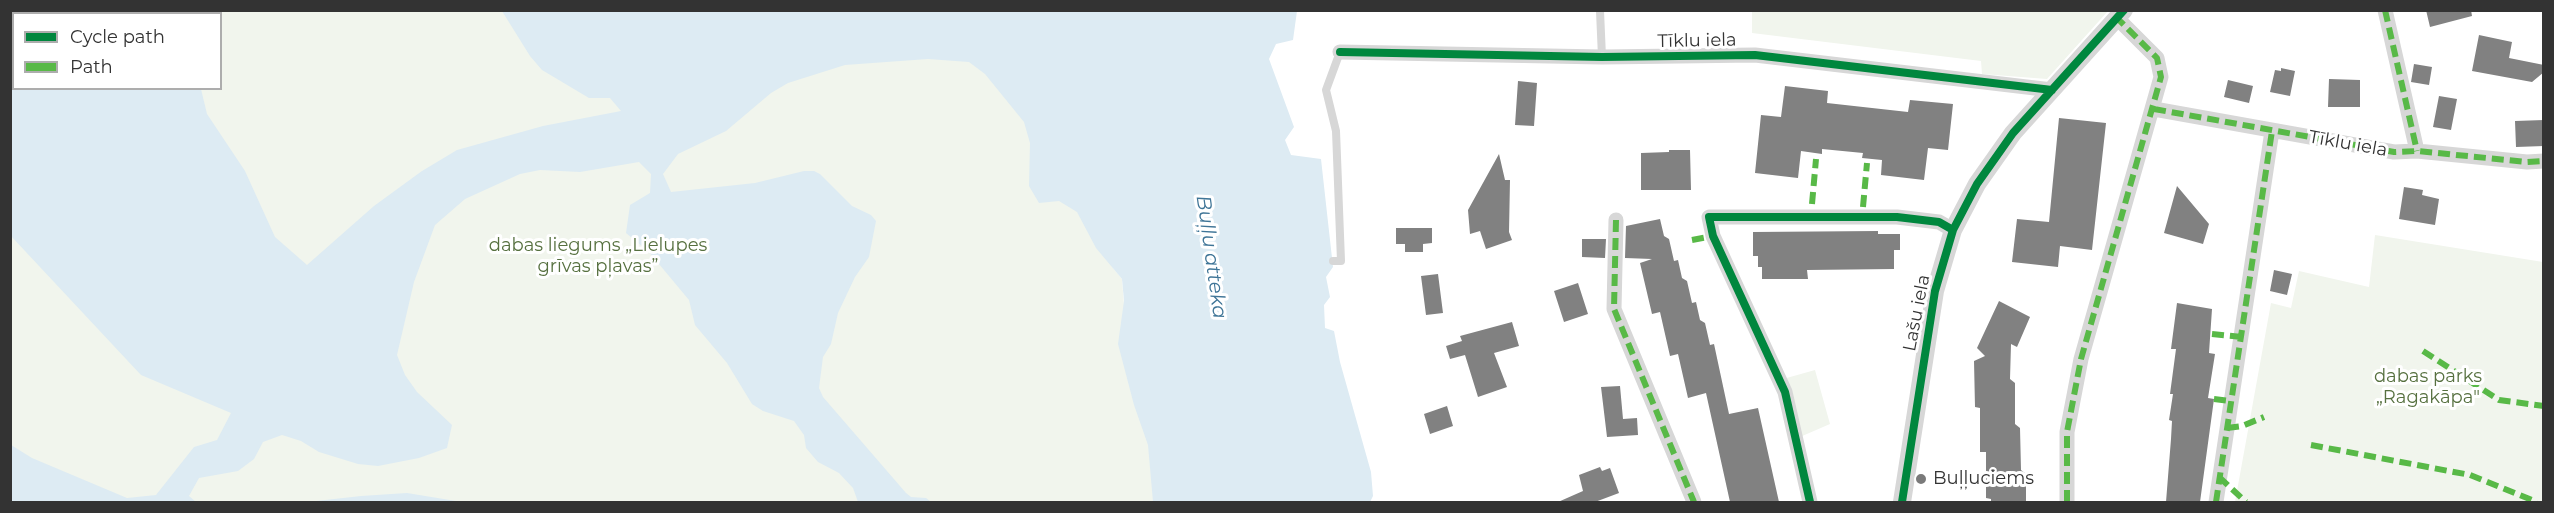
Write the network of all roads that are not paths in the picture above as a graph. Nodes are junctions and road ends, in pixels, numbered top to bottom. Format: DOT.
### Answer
graph roads {
  1 [pos="2385,10"];
  2 [pos="1600,11"];
  3 [pos="2120,14"];
  4 [pos="1340,52"];
  5 [pos="1602,57"];
  6 [pos="2052,90"];
  7 [pos="2154,109"];
  8 [pos="2272,131"];
  9 [pos="2417,151"];
  10 [pos="2544,161"];
  11 [pos="1616,220"];
  12 [pos="1953,230"];
  13 [pos="1333,261"];
  14 [pos="1694,502"];
  15 [pos="1810,502"];
  16 [pos="1902,502"];
  17 [pos="2067,502"];
  18 [pos="2216,502"];
  1 -- 9 [label="street"];
  2 -- 5 [label="lane"];
  3 -- 6 [label="street, Lašu iela"];
  3 -- 7 [label="street"];
  4 -- 5 [label="street, Tīklu iela"];
  4 -- 13 [label="lane"];
  5 -- 6 [label="street, Tīklu iela"];
  6 -- 12 [label="street, Lašu iela"];
  7 -- 8 [label="street, Tīklu iela"];
  7 -- 17 [label="street"];
  8 -- 9 [label="street, Tīklu iela"];
  8 -- 18 [label="street"];
  9 -- 10 [label="street, Tīklu iela"];
  11 -- 14 [label="street"];
  12 -- 15 [label="street"];
  12 -- 16 [label="street, Lašu iela"];
}
